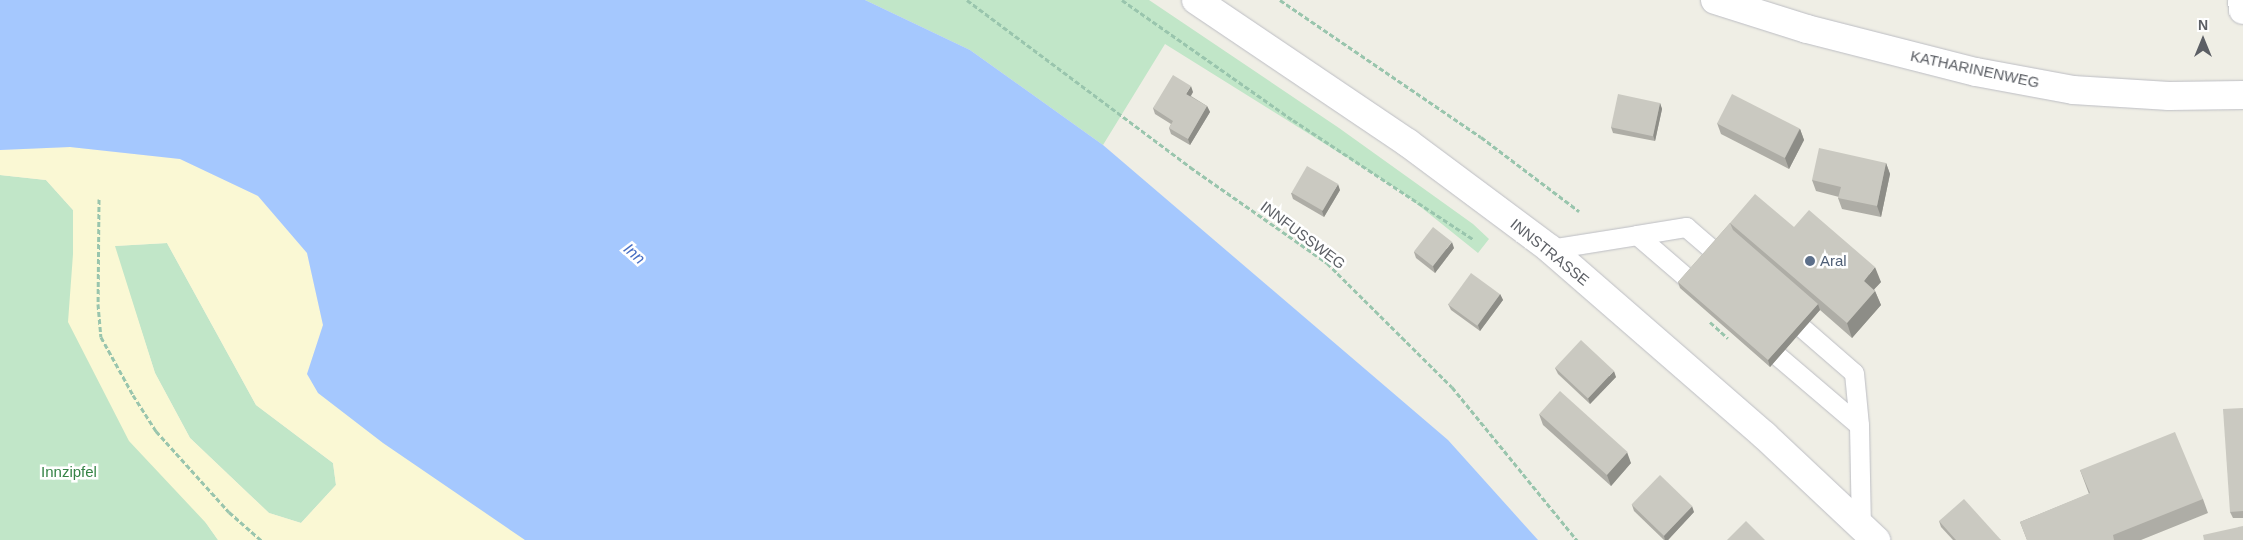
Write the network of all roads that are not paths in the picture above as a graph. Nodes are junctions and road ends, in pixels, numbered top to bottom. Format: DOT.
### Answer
graph roads {
  1 [pos="1196,0"];
  2 [pos="1715,0"];
  3 [pos="2242,0"];
  4 [pos="2243,10"];
  5 [pos="2243,95"];
  6 [pos="1636,235"];
  7 [pos="1550,249"];
  8 [pos="1745,278"];
  9 [pos="1774,303"];
  10 [pos="1718,305"];
  11 [pos="1748,330"];
  12 [pos="1859,425"];
  13 [pos="1869,532"];
  1 -- 7 [label="main road, INNSTRASSE"];
  2 -- 5 [label="main road, KATHARINENWEG"];
  3 -- 4 [label="main road"];
  6 -- 7 [label="lane"];
  6 -- 8 [label="lane"];
  6 -- 10 [label="lane"];
  7 -- 13 [label="main road, INNSTRASSE"];
  9 -- 12 [label="lane"];
  11 -- 12 [label="lane"];
  12 -- 13 [label="lane"];
}
